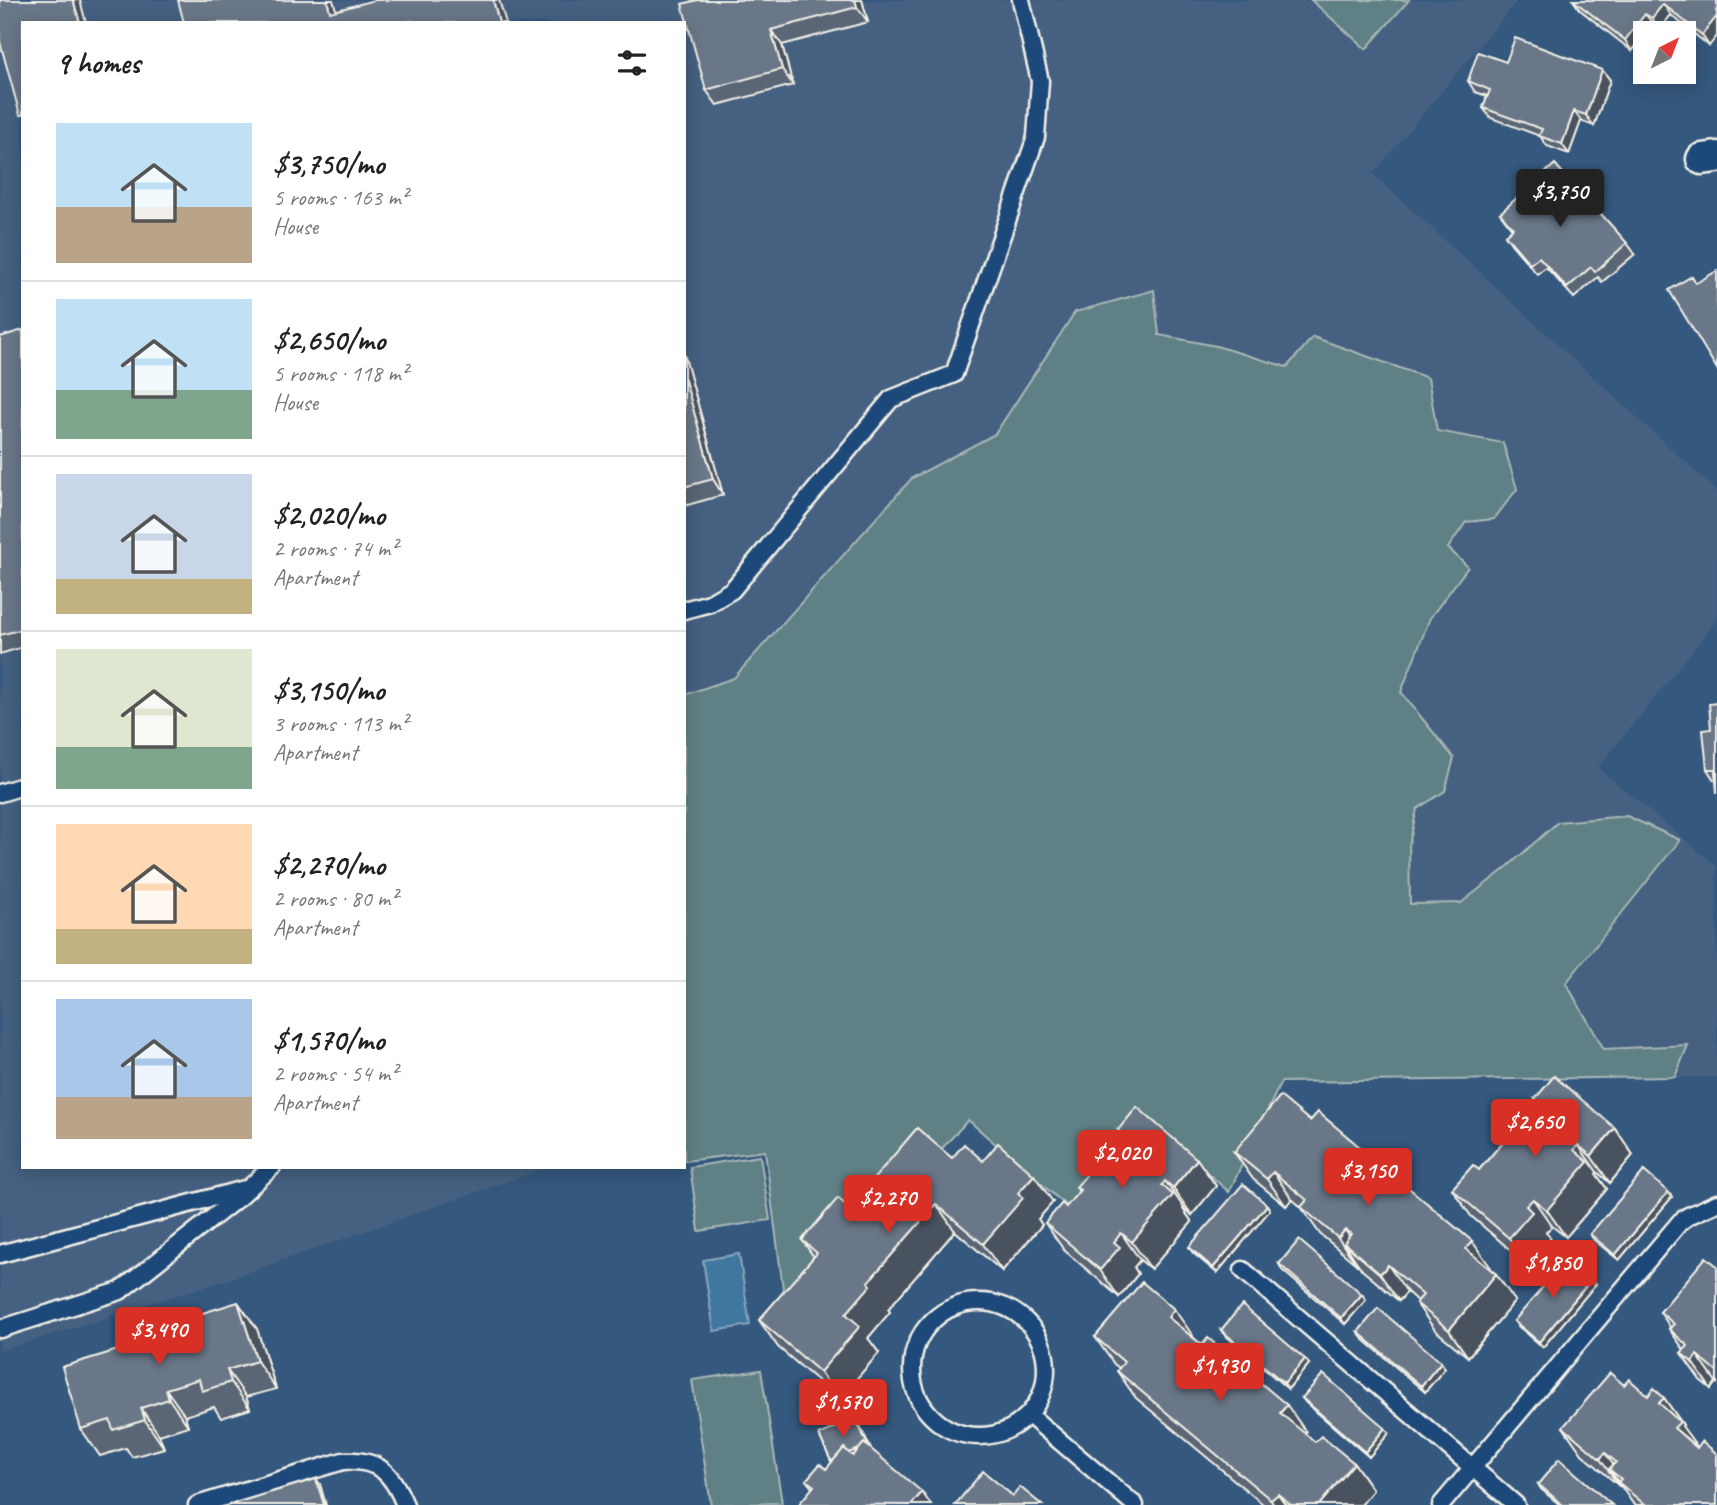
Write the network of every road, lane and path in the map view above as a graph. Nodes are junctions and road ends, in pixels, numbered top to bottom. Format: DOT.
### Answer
graph roads {
  1 [pos="1021,0"];
  2 [pos="686,609"];
  3 [pos="21,787"];
  4 [pos="0,793"];
  5 [pos="270,1169"];
  6 [pos="249,1188"];
  7 [pos="1717,1203"];
  8 [pos="0,1254"];
  9 [pos="1243,1270"];
  10 [pos="0,1329"];
  11 [pos="1029,1415"];
  12 [pos="1472,1468"];
  13 [pos="197,1505"];
  14 [pos="405,1505"];
  15 [pos="1135,1505"];
  16 [pos="1441,1505"];
  17 [pos="1516,1505"];
  1 -- 2 [label="lane"];
  3 -- 4 [label="lane"];
  5 -- 6 [label="lane"];
  6 -- 8 [label="lane"];
  6 -- 10 [label="lane"];
  7 -- 12 [label="lane"];
  9 -- 12 [label="lane"];
  11 -- 11 [label="lane"];
  11 -- 15 [label="lane"];
  12 -- 16 [label="lane"];
  12 -- 17 [label="lane"];
  13 -- 14 [label="lane"];
}
